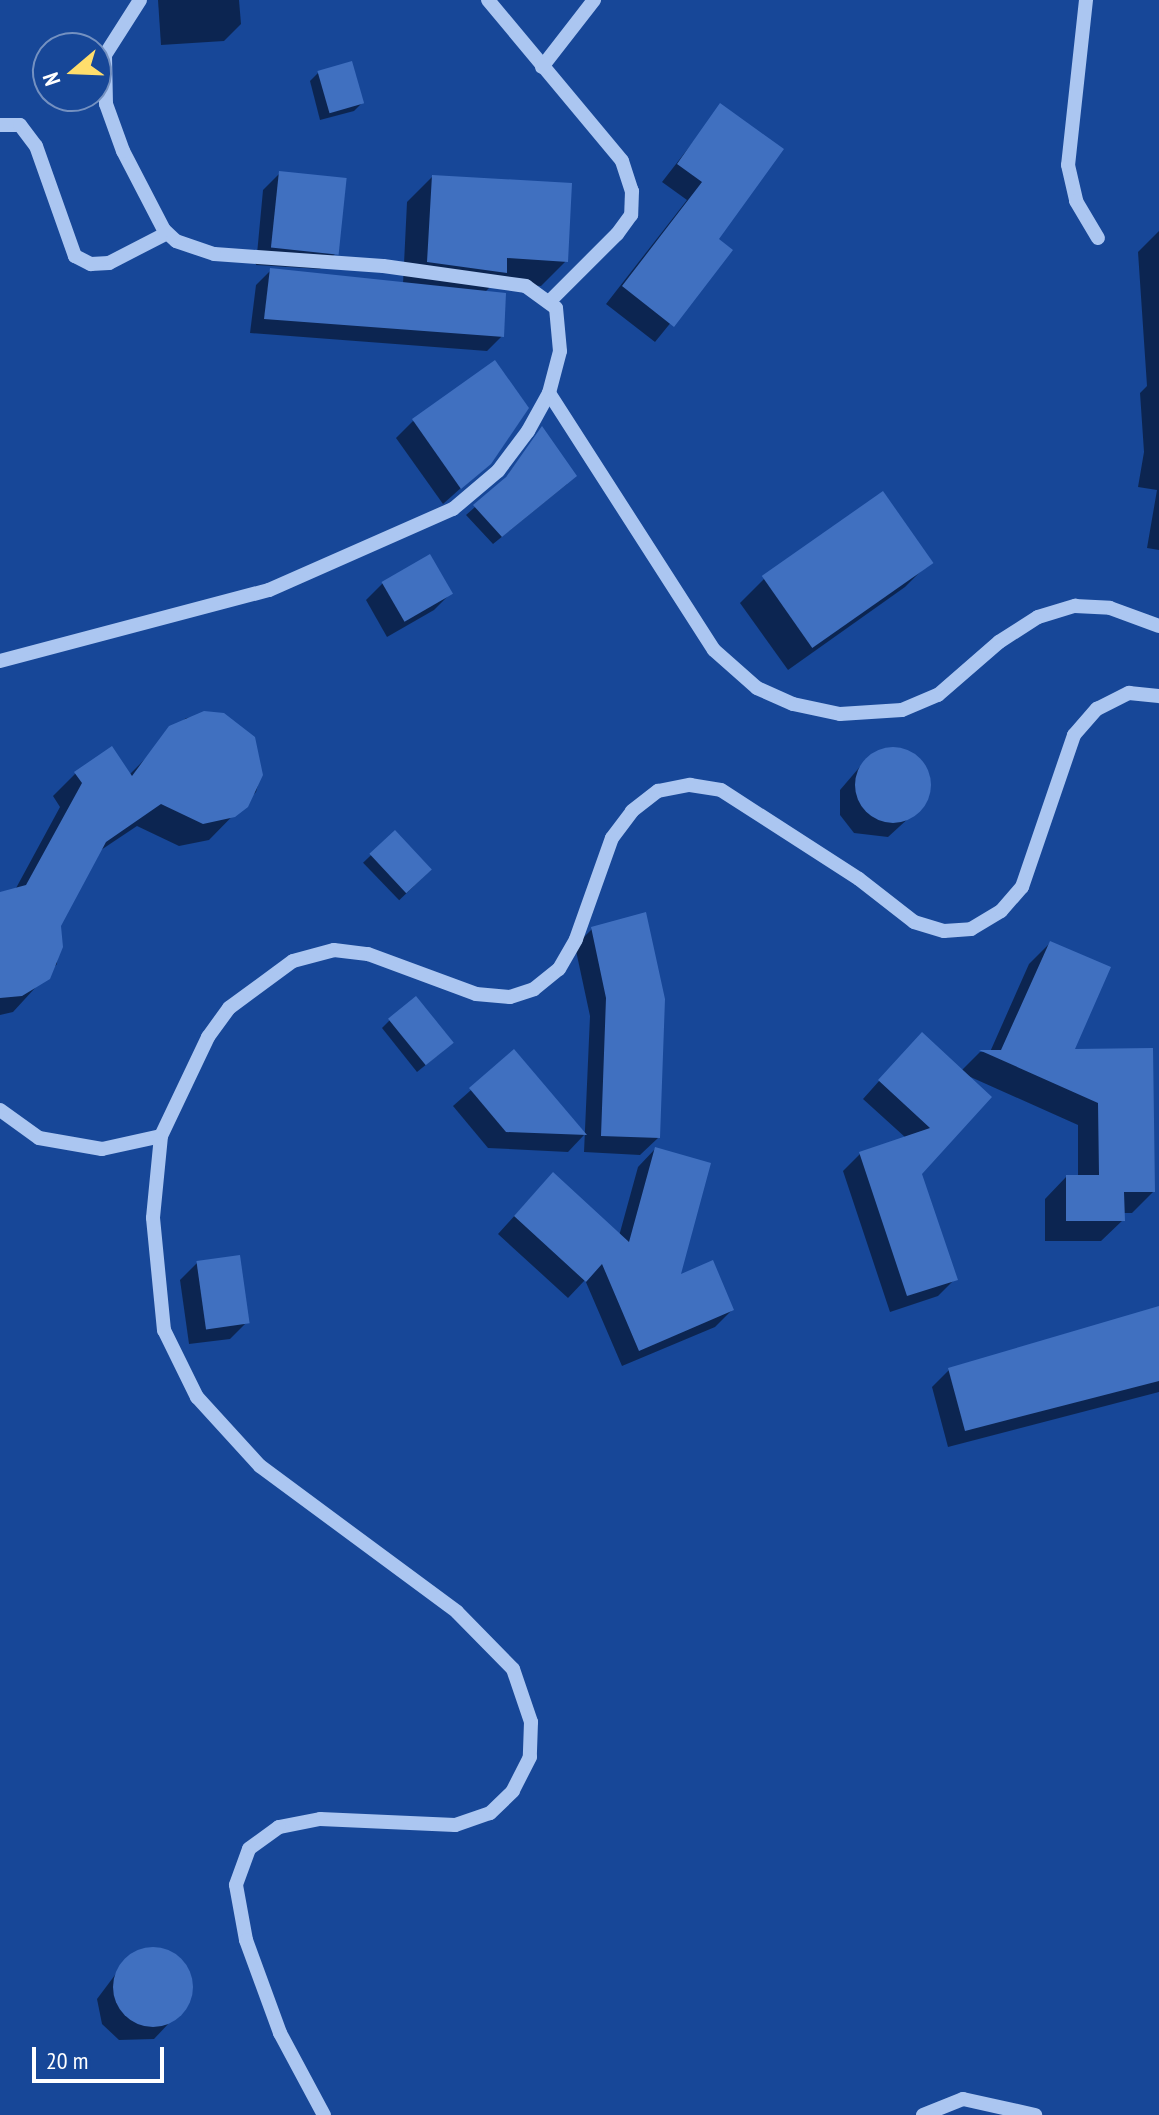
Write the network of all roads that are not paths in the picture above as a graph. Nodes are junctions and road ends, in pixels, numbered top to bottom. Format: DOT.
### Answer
graph roads {
  1 [pos="140,0"];
  2 [pos="488,0"];
  3 [pos="594,0"];
  4 [pos="1086,0"];
  5 [pos="542,67"];
  6 [pos="0,125"];
  7 [pos="167,233"];
  8 [pos="1098,238"];
  9 [pos="550,301"];
  10 [pos="549,393"];
  11 [pos="1159,626"];
  12 [pos="0,661"];
  13 [pos="1159,696"];
  14 [pos="0,1110"];
  15 [pos="161,1136"];
  16 [pos="324,2115"];
  17 [pos="923,2115"];
  18 [pos="1035,2115"];
  1 -- 7 [label="street"];
  2 -- 5 [label="street"];
  3 -- 5 [label="street"];
  4 -- 8 [label="street"];
  5 -- 9 [label="street"];
  6 -- 7 [label="street"];
  7 -- 9 [label="street"];
  9 -- 10 [label="street"];
  10 -- 11 [label="street"];
  10 -- 12 [label="street"];
  13 -- 15 [label="street"];
  14 -- 15 [label="street"];
  15 -- 16 [label="street"];
  17 -- 18 [label="street"];
}
